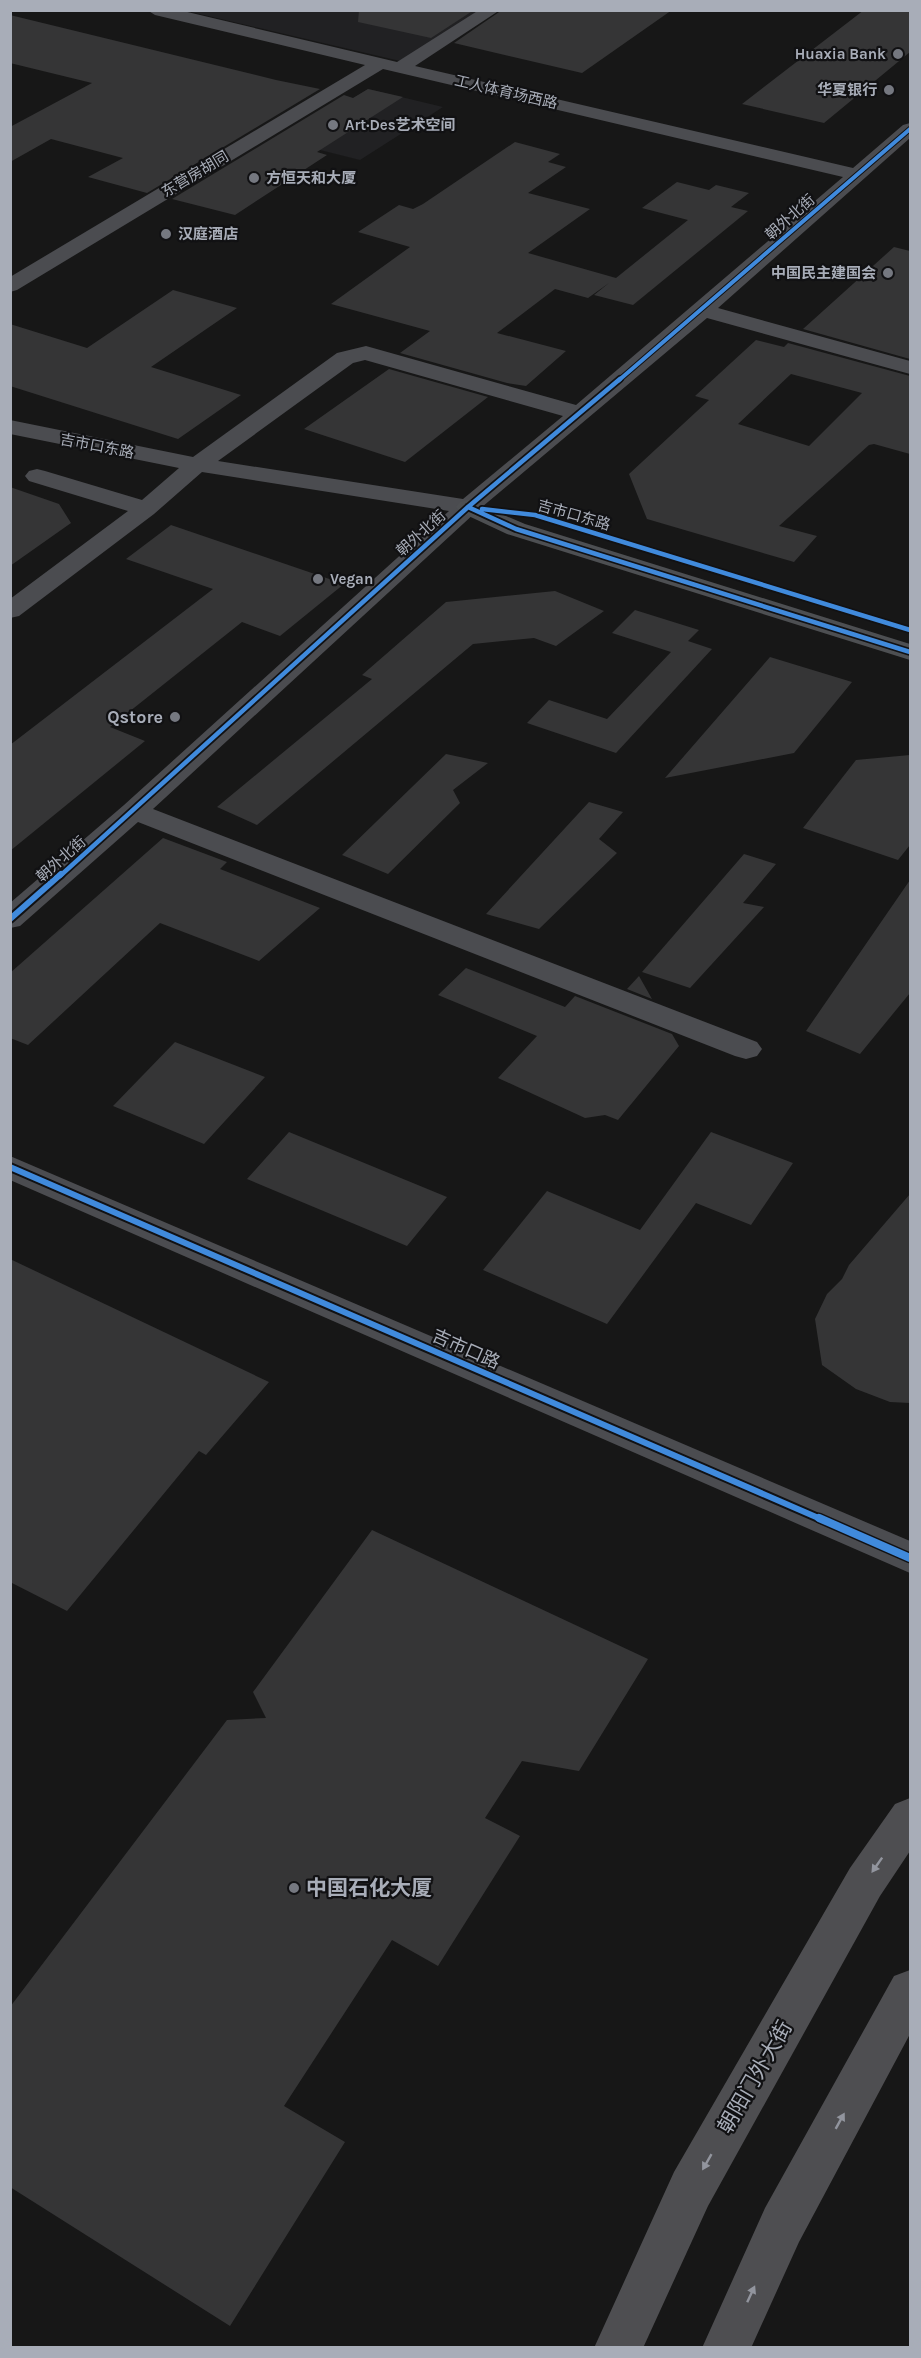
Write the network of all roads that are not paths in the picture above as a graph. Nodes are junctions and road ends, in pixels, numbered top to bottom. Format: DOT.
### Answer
graph roads {
  1 [pos="155,10"];
  2 [pos="492,10"];
  3 [pos="380,63"];
  4 [pos="401,67"];
  5 [pos="910,129"];
  6 [pos="857,175"];
  7 [pos="10,286"];
  8 [pos="703,310"];
  9 [pos="910,368"];
  10 [pos="579,413"];
  11 [pos="10,428"];
  12 [pos="197,465"];
  13 [pos="37,476"];
  14 [pos="468,507"];
  15 [pos="146,509"];
  16 [pos="10,611"];
  17 [pos="910,630"];
  18 [pos="910,652"];
  19 [pos="134,811"];
  20 [pos="10,919"];
  21 [pos="746,1049"];
  22 [pos="10,1167"];
  23 [pos="910,1558"];
  24 [pos="910,1817"];
  25 [pos="910,1991"];
  26 [pos="618,2348"];
  27 [pos="726,2348"];
  1 -- 3 [label="street, 工人体育场西路"];
  2 -- 4 [label="street"];
  3 -- 4 [label="street, 工人体育场西路"];
  3 -- 7 [label="street, 东营房胡同"];
  4 -- 6 [label="street, 工人体育场西路"];
  5 -- 6 [label="street, 朝外北街"];
  6 -- 8 [label="street, 朝外北街"];
  8 -- 9 [label="street"];
  8 -- 10 [label="street, 朝外北街"];
  10 -- 12 [label="street"];
  10 -- 14 [label="street, 朝外北街"];
  11 -- 12 [label="street, 吉市口东路"];
  12 -- 14 [label="street, 吉市口东路"];
  12 -- 15 [label="street"];
  13 -- 15 [label="street"];
  14 -- 17 [label="main road, 吉市口东路"];
  14 -- 18 [label="main road, 吉市口东路"];
  14 -- 19 [label="street, 朝外北街"];
  15 -- 16 [label="street"];
  19 -- 20 [label="street, 朝外北街"];
  19 -- 21 [label="street"];
  22 -- 23 [label="street, 吉市口路"];
  24 -- 26 [label="highway, 朝阳门外大街, one-way"];
  27 -- 25 [label="highway, one-way"];
}
